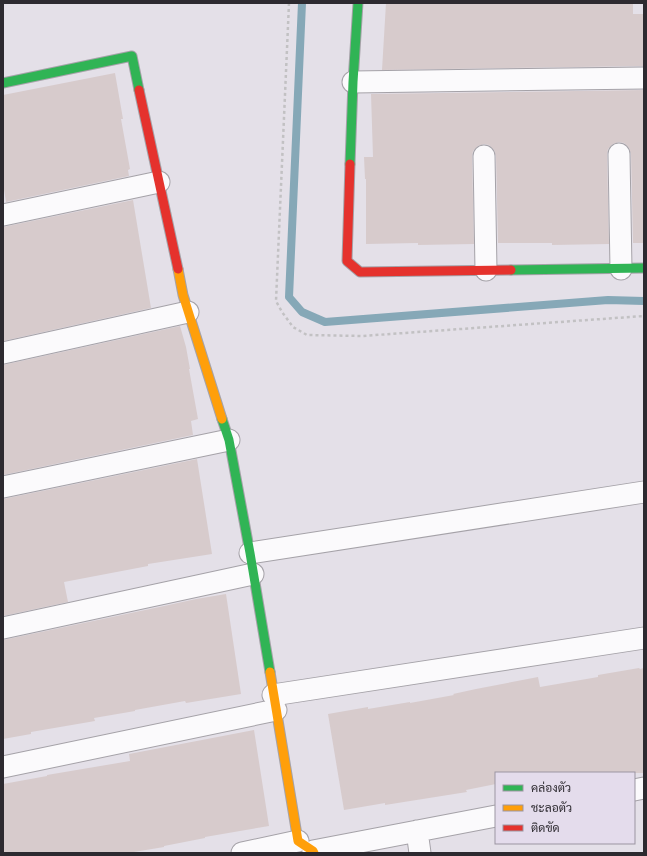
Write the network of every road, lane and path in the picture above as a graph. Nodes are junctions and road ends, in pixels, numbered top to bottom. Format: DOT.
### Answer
graph roads {
  1 [pos="358,3"];
  2 [pos="644,78"];
  3 [pos="3,82"];
  4 [pos="353,82"];
  5 [pos="619,154"];
  6 [pos="484,156"];
  7 [pos="159,182"];
  8 [pos="3,215"];
  9 [pos="644,268"];
  10 [pos="621,269"];
  11 [pos="486,270"];
  12 [pos="188,312"];
  13 [pos="3,353"];
  14 [pos="229,440"];
  15 [pos="3,487"];
  16 [pos="644,492"];
  17 [pos="250,553"];
  18 [pos="253,574"];
  19 [pos="3,628"];
  20 [pos="644,638"];
  21 [pos="275,703"];
  22 [pos="3,767"];
  23 [pos="495,816"];
  24 [pos="417,831"];
  25 [pos="308,848"];
  26 [pos="242,853"];
  27 [pos="420,853"];
  1 -- 4 [label="street"];
  2 -- 4 [label="street"];
  3 -- 7 [label="street"];
  4 -- 11 [label="street"];
  5 -- 10 [label="street"];
  6 -- 11 [label="street"];
  7 -- 8 [label="street"];
  7 -- 12 [label="street"];
  9 -- 10 [label="street"];
  10 -- 11 [label="street"];
  12 -- 13 [label="street"];
  12 -- 14 [label="street"];
  14 -- 15 [label="street"];
  14 -- 17 [label="street"];
  16 -- 17 [label="street"];
  17 -- 18 [label="street"];
  18 -- 19 [label="street"];
  18 -- 21 [label="street"];
  20 -- 21 [label="street"];
  21 -- 22 [label="street"];
  21 -- 25 [label="street"];
  23 -- 24 [label="street"];
  24 -- 25 [label="street"];
  24 -- 27 [label="street"];
  25 -- 26 [label="street"];
}
